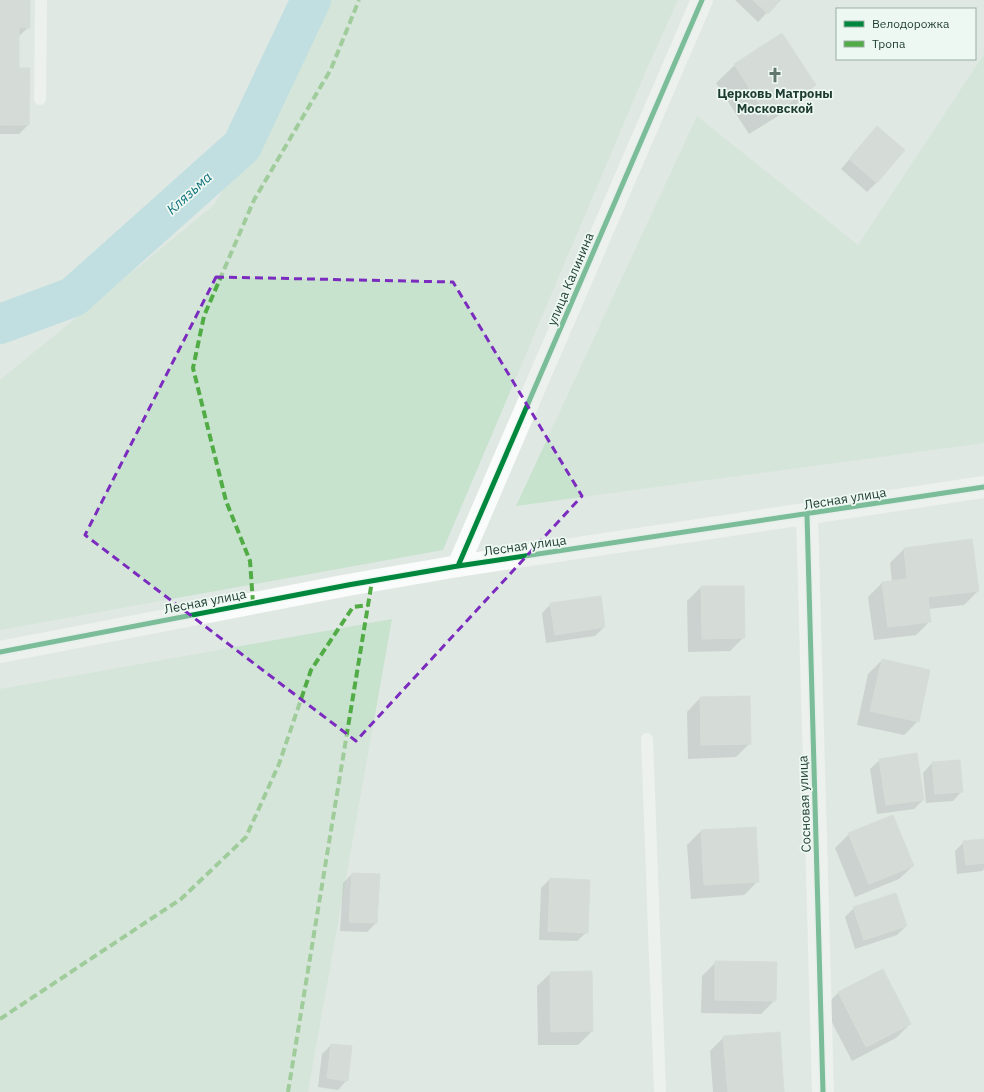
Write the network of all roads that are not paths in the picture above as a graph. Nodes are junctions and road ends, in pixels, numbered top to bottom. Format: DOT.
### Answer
graph roads {
  1 [pos="41,0"];
  2 [pos="702,0"];
  3 [pos="40,99"];
  4 [pos="984,487"];
  5 [pos="807,514"];
  6 [pos="458,566"];
  7 [pos="0,652"];
  8 [pos="647,739"];
  9 [pos="660,1092"];
  10 [pos="822,1092"];
  1 -- 3 [label="lane"];
  2 -- 6 [label="street, улица Калинина"];
  4 -- 5 [label="street, Лесная улица"];
  5 -- 6 [label="street, Лесная улица"];
  5 -- 10 [label="street, Сосновая улица"];
  6 -- 7 [label="street, Лесная улица"];
  8 -- 9 [label="lane"];
}
